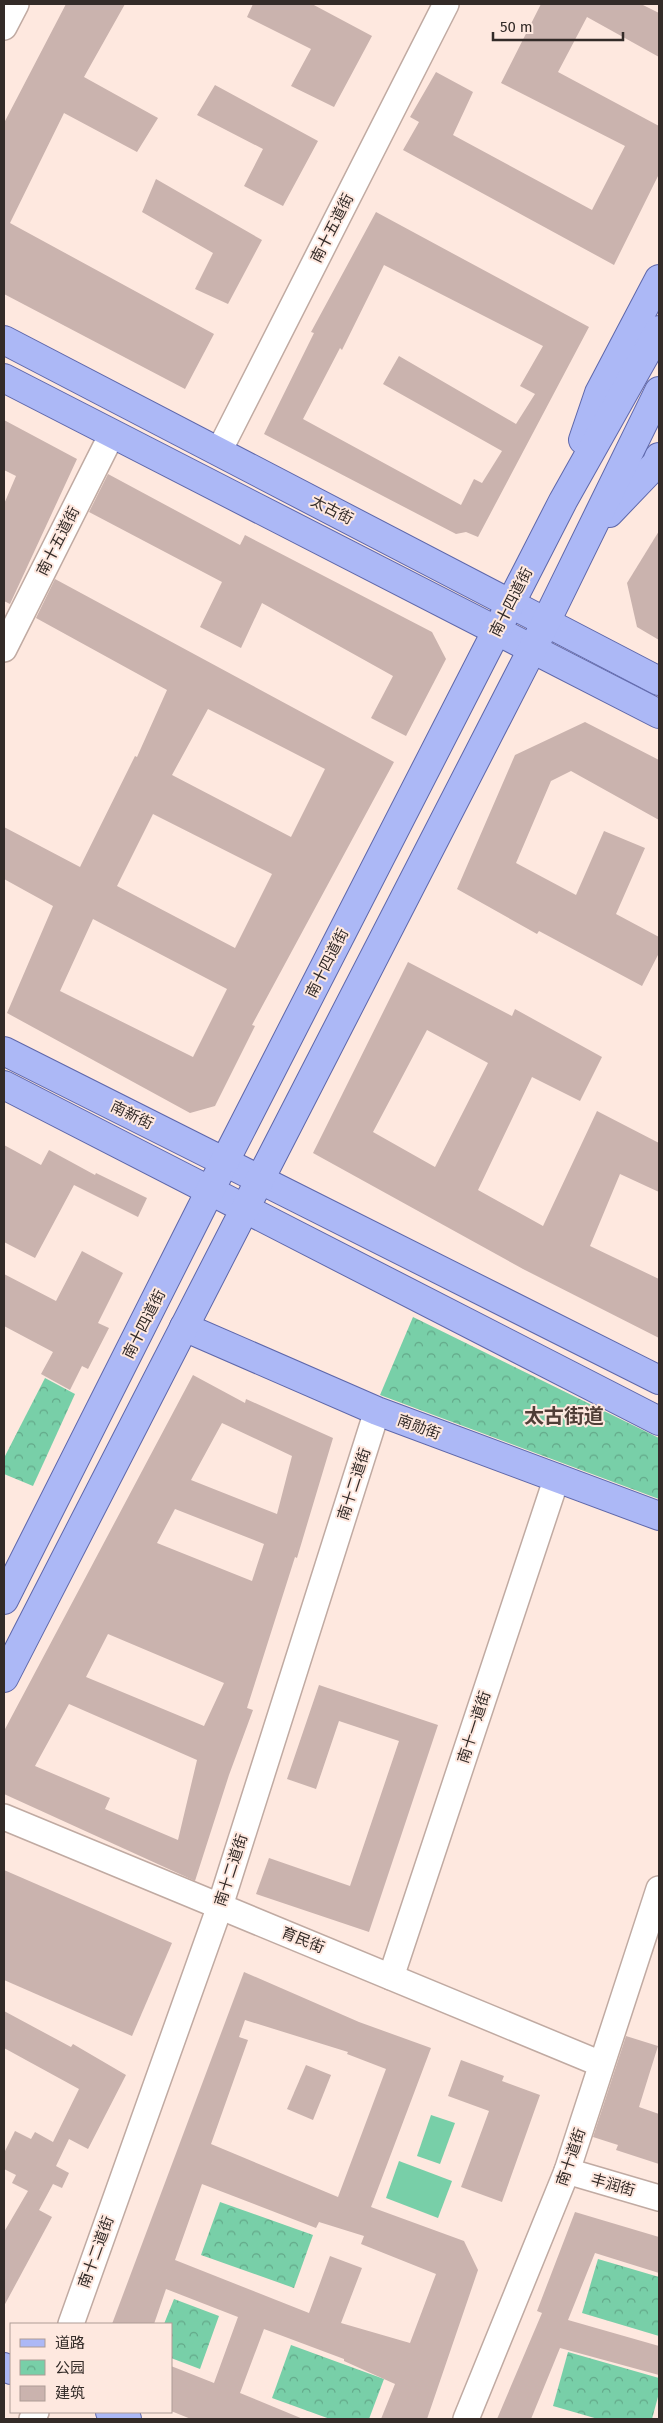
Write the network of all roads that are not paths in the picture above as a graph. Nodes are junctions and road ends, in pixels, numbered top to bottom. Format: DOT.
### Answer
graph roads {
  1 [pos="16,4"];
  2 [pos="446,4"];
  3 [pos="4,27"];
  4 [pos="659,279"];
  5 [pos="659,330"];
  6 [pos="4,340"];
  7 [pos="4,378"];
  8 [pos="659,391"];
  9 [pos="112,434"];
  10 [pos="219,451"];
  11 [pos="659,457"];
  12 [pos="563,502"];
  13 [pos="591,532"];
  14 [pos="511,603"];
  15 [pos="546,621"];
  16 [pos="497,631"];
  17 [pos="4,649"];
  18 [pos="532,649"];
  19 [pos="659,681"];
  20 [pos="659,714"];
  21 [pos="4,1051"];
  22 [pos="4,1085"];
  23 [pos="225,1161"];
  24 [pos="261,1179"];
  25 [pos="210,1191"];
  26 [pos="246,1208"];
  27 [pos="184,1327"];
  28 [pos="659,1380"];
  29 [pos="377,1411"];
  30 [pos="659,1421"];
  31 [pos="557,1477"];
  32 [pos="659,1516"];
  33 [pos="11,1570"];
  34 [pos="4,1600"];
  35 [pos="4,1678"];
  36 [pos="4,1817"];
  37 [pos="659,1889"];
  38 [pos="220,1906"];
  39 [pos="391,1977"];
  40 [pos="601,2064"];
  41 [pos="567,2171"];
  42 [pos="659,2198"];
  43 [pos="71,2323"];
  44 [pos="112,2413"];
  45 [pos="127,2419"];
  46 [pos="466,2419"];
  1 -- 3 [label="street"];
  2 -- 10 [label="street, 南十五道街"];
  4 -- 12 [label="main road"];
  5 -- 12 [label="main road, 南十四道街"];
  6 -- 10 [label="main road, 太古街"];
  7 -- 9 [label="main road"];
  8 -- 13 [label="main road"];
  9 -- 16 [label="main road"];
  9 -- 17 [label="street, 南十五道街"];
  10 -- 14 [label="main road, 太古街"];
  11 -- 13 [label="main road"];
  12 -- 14 [label="main road, 南十四道街"];
  13 -- 15 [label="main road"];
  14 -- 15 [label="main road, 太古街"];
  14 -- 16 [label="main road, 南十四道街"];
  15 -- 18 [label="main road"];
  15 -- 19 [label="main road, 太古街"];
  16 -- 18 [label="main road"];
  16 -- 23 [label="main road, 南十四道街"];
  18 -- 20 [label="main road"];
  18 -- 24 [label="main road"];
  21 -- 23 [label="main road, 南新街"];
  22 -- 25 [label="main road, 南新街"];
  23 -- 24 [label="main road, 南新街"];
  23 -- 25 [label="main road, 南十四道街"];
  24 -- 26 [label="main road"];
  24 -- 28 [label="main road"];
  25 -- 26 [label="main road, 南新街"];
  25 -- 33 [label="main road, 南十四道街"];
  26 -- 27 [label="main road"];
  26 -- 30 [label="main road"];
  27 -- 29 [label="main road, 南勋街"];
  27 -- 35 [label="main road"];
  29 -- 31 [label="main road, 南勋街"];
  29 -- 38 [label="street, 南十二道街"];
  31 -- 32 [label="main road, 南勋街"];
  31 -- 39 [label="street, 南十一道街"];
  33 -- 34 [label="main road, 南十四道街"];
  36 -- 38 [label="street, 育民街"];
  37 -- 40 [label="street, 南十道街"];
  38 -- 39 [label="street, 育民街"];
  38 -- 43 [label="street, 南十二道街"];
  39 -- 40 [label="street, 育民街"];
  40 -- 41 [label="street, 南十道街"];
  41 -- 42 [label="street, 丰润街"];
  41 -- 46 [label="street, 南十道街"];
  44 -- 45 [label="main road"];
}
